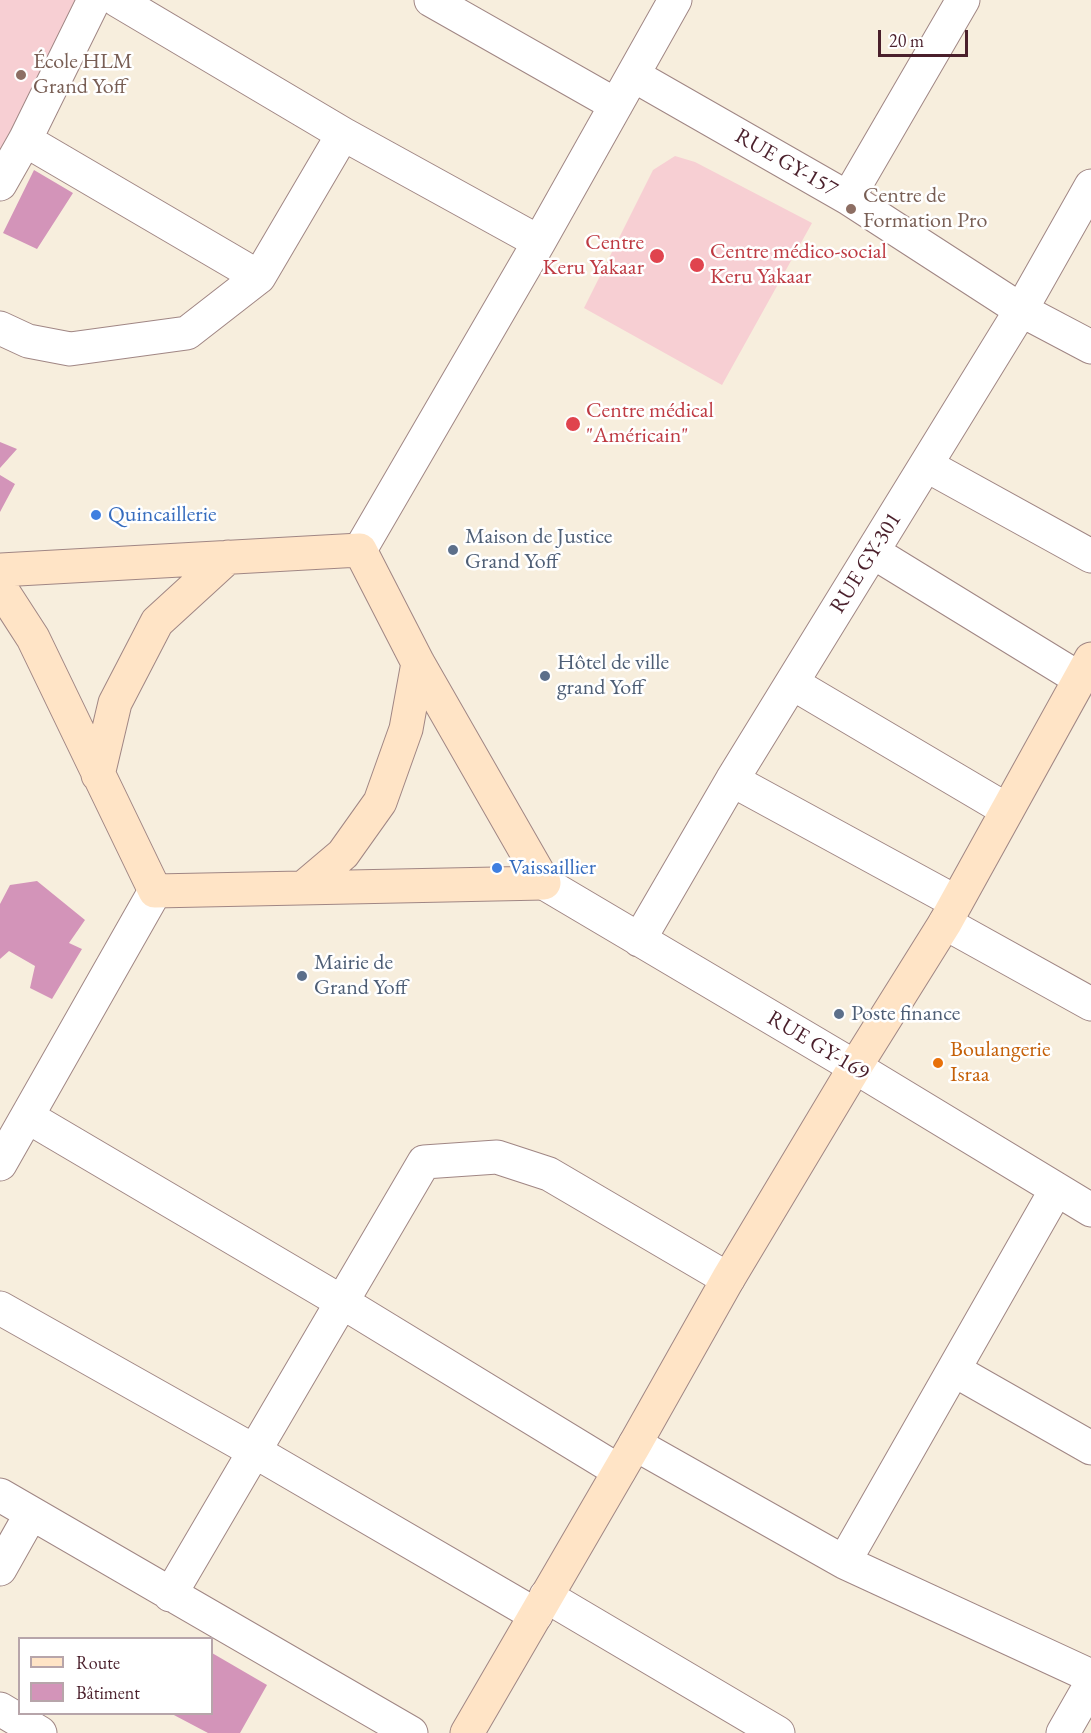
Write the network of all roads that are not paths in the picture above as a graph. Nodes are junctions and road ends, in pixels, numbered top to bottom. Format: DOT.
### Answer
graph roads {
  1 [pos="94,0"];
  2 [pos="117,0"];
  3 [pos="431,0"];
  4 [pos="675,0"];
  5 [pos="963,0"];
  6 [pos="633,75"];
  7 [pos="616,105"];
  8 [pos="343,134"];
  9 [pos="25,140"];
  10 [pos="0,184"];
  11 [pos="1091,186"];
  12 [pos="848,198"];
  13 [pos="539,242"];
  14 [pos="259,277"];
  15 [pos="1021,310"];
  16 [pos="0,328"];
  17 [pos="1091,347"];
  18 [pos="926,465"];
  19 [pos="360,550"];
  20 [pos="873,552"];
  21 [pos="1091,556"];
  22 [pos="228,557"];
  23 [pos="0,570"];
  24 [pos="0,587"];
  25 [pos="418,663"];
  26 [pos="1085,669"];
  27 [pos="792,683"];
  28 [pos="98,775"];
  29 [pos="732,780"];
  30 [pos="1007,810"];
  31 [pos="544,883"];
  32 [pos="304,887"];
  33 [pos="155,891"];
  34 [pos="951,912"];
  35 [pos="639,940"];
  36 [pos="1086,990"];
  37 [pos="855,1068"];
  38 [pos="15,1126"];
  39 [pos="0,1164"];
  40 [pos="1056,1190"];
  41 [pos="1091,1210"];
  42 [pos="728,1279"];
  43 [pos="342,1302"];
  44 [pos="0,1308"];
  45 [pos="954,1370"];
  46 [pos="1091,1448"];
  47 [pos="254,1450"];
  48 [pos="627,1457"];
  49 [pos="0,1495"];
  50 [pos="31,1514"];
  51 [pos="844,1563"];
  52 [pos="0,1569"];
  53 [pos="170,1595"];
  54 [pos="541,1606"];
  55 [pos="1091,1676"];
  56 [pos="1091,1684"];
  57 [pos="0,1709"];
  58 [pos="40,1733"];
  59 [pos="411,1733"];
  60 [pos="467,1733"];
  61 [pos="778,1733"];
  62 [pos="1063,1733"];
  1 -- 9 [label="street"];
  2 -- 8 [label="street"];
  3 -- 7 [label="street"];
  4 -- 6 [label="street"];
  5 -- 12 [label="street"];
  6 -- 7 [label="street"];
  6 -- 12 [label="street, RUE GY-157"];
  7 -- 13 [label="street"];
  8 -- 13 [label="street"];
  8 -- 14 [label="street"];
  9 -- 10 [label="street"];
  9 -- 14 [label="street"];
  11 -- 15 [label="street, RUE GY-301"];
  12 -- 15 [label="street, RUE GY-157"];
  13 -- 19 [label="street"];
  14 -- 16 [label="street"];
  15 -- 17 [label="street, RUE GY-157"];
  15 -- 18 [label="street, RUE GY-301"];
  18 -- 20 [label="street, RUE GY-301"];
  18 -- 21 [label="street"];
  19 -- 22 [label="street"];
  19 -- 25 [label="street"];
  20 -- 26 [label="street"];
  20 -- 27 [label="street, RUE GY-301"];
  22 -- 23 [label="street"];
  22 -- 28 [label="street"];
  24 -- 28 [label="street"];
  25 -- 31 [label="street"];
  25 -- 32 [label="street"];
  26 -- 30 [label="street"];
  27 -- 29 [label="street, RUE GY-301"];
  27 -- 30 [label="street"];
  28 -- 33 [label="street"];
  29 -- 34 [label="street"];
  29 -- 35 [label="street, RUE GY-301"];
  30 -- 34 [label="street"];
  31 -- 32 [label="street"];
  31 -- 35 [label="street, RUE GY-169"];
  32 -- 33 [label="street"];
  33 -- 38 [label="street"];
  34 -- 36 [label="street"];
  34 -- 37 [label="street"];
  35 -- 37 [label="street, RUE GY-169"];
  37 -- 40 [label="street, RUE GY-169"];
  37 -- 42 [label="street"];
  38 -- 39 [label="street"];
  38 -- 43 [label="street"];
  40 -- 41 [label="street, RUE GY-169"];
  40 -- 45 [label="street"];
  42 -- 43 [label="street"];
  42 -- 48 [label="street"];
  43 -- 47 [label="street"];
  43 -- 48 [label="street"];
  44 -- 47 [label="street"];
  45 -- 46 [label="street"];
  45 -- 51 [label="street"];
  47 -- 53 [label="street"];
  47 -- 54 [label="street"];
  48 -- 51 [label="street"];
  48 -- 54 [label="street"];
  49 -- 50 [label="street"];
  50 -- 52 [label="street"];
  50 -- 53 [label="street"];
  51 -- 55 [label="street"];
  53 -- 59 [label="street"];
  54 -- 60 [label="street"];
  54 -- 61 [label="street"];
  56 -- 62 [label="street"];
  57 -- 58 [label="street"];
}
